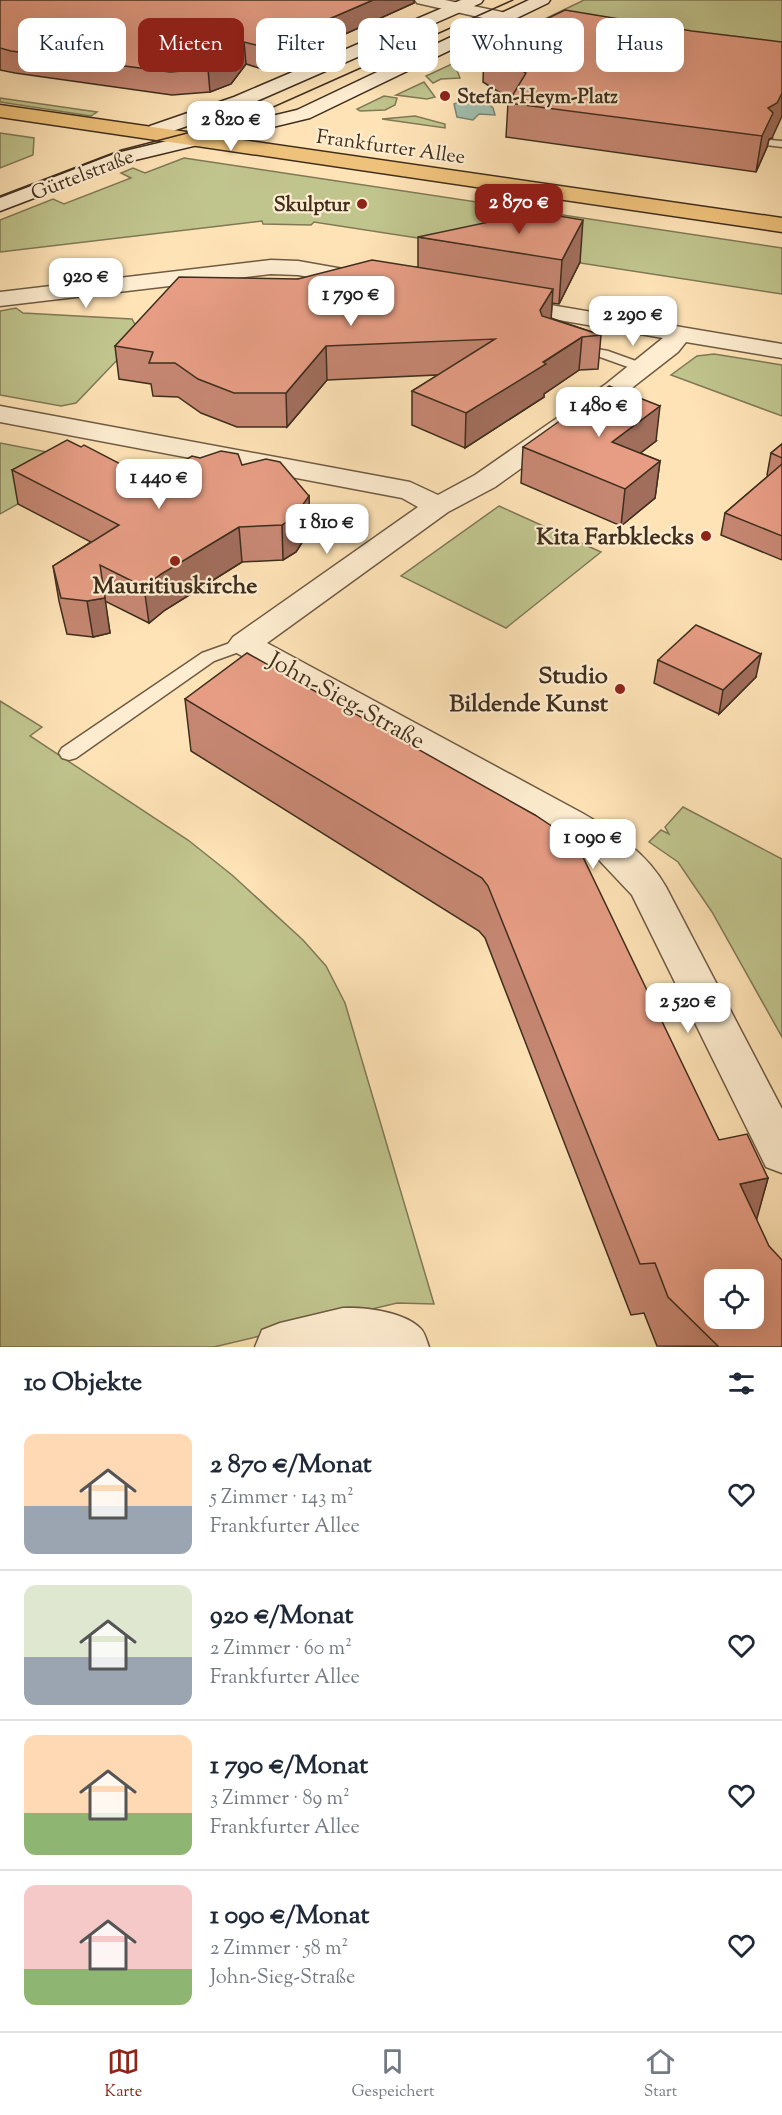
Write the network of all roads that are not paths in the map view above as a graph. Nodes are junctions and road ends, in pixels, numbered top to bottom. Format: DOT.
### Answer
graph roads {
  1 [pos="423,0"];
  2 [pos="542,0"];
  3 [pos="467,4"];
  4 [pos="505,18"];
  5 [pos="450,44"];
  6 [pos="0,111"];
  7 [pos="190,119"];
  8 [pos="148,123"];
  9 [pos="252,127"];
  10 [pos="299,133"];
  11 [pos="200,140"];
  12 [pos="770,143"];
  13 [pos="782,144"];
  14 [pos="0,187"];
  15 [pos="0,205"];
  16 [pos="782,225"];
  17 [pos="392,285"];
  18 [pos="0,299"];
  19 [pos="484,300"];
  20 [pos="680,334"];
  21 [pos="558,346"];
  22 [pos="782,351"];
  23 [pos="642,368"];
  24 [pos="0,414"];
  25 [pos="438,506"];
  26 [pos="244,644"];
  27 [pos="69,753"];
  28 [pos="782,1153"];
  29 [pos="280,1347"];
  30 [pos="404,1347"];
  1 -- 3 [label="street"];
  2 -- 4 [label="street, Gürtelstraße"];
  3 -- 4 [label="street"];
  3 -- 7 [label="street, Gürtelstraße"];
  5 -- 9 [label="street, Gürtelstraße"];
  6 -- 8 [label="main road, Frankfurter Allee"];
  7 -- 8 [label="street, Gürtelstraße"];
  7 -- 9 [label="main road, Frankfurter Allee"];
  8 -- 11 [label="main road, Frankfurter Allee"];
  8 -- 14 [label="street, Gürtelstraße"];
  9 -- 10 [label="main road, Frankfurter Allee"];
  9 -- 11 [label="street, Gürtelstraße"];
  11 -- 15 [label="street, Gürtelstraße"];
  11 -- 16 [label="main road, Frankfurter Allee"];
  12 -- 13 [label="lane"];
  17 -- 18 [label="street"];
  19 -- 20 [label="street"];
  20 -- 22 [label="street"];
  20 -- 23 [label="street, John-Sieg-Straße"];
  21 -- 23 [label="lane"];
  23 -- 25 [label="street, John-Sieg-Straße"];
  24 -- 25 [label="street"];
  25 -- 26 [label="street, John-Sieg-Straße"];
  26 -- 27 [label="lane"];
  26 -- 28 [label="street, John-Sieg-Straße"];
  29 -- 30 [label="street"];
}
